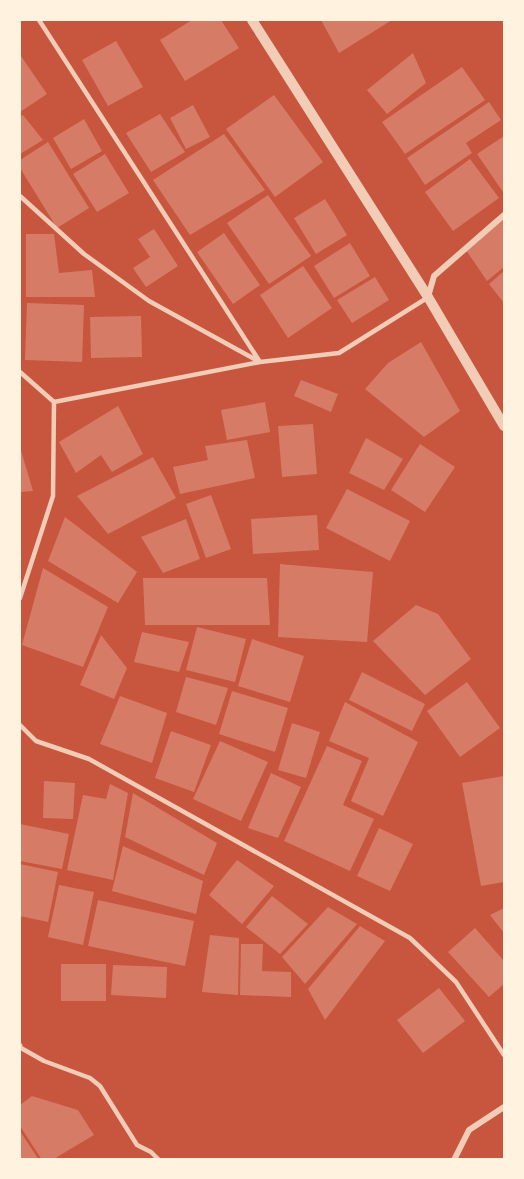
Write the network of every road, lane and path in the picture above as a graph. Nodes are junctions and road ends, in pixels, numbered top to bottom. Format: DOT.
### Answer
graph roads {
  1 [pos="39,20"];
  2 [pos="252,20"];
  3 [pos="20,196"];
  4 [pos="504,215"];
  5 [pos="428,297"];
  6 [pos="260,362"];
  7 [pos="20,372"];
  8 [pos="54,402"];
  9 [pos="504,426"];
  10 [pos="20,598"];
  11 [pos="20,725"];
  12 [pos="20,1045"];
  13 [pos="504,1056"];
  14 [pos="504,1107"];
  15 [pos="159,1160"];
  16 [pos="454,1160"];
  1 -- 6 [label="lane"];
  2 -- 5 [label="street"];
  3 -- 6 [label="lane"];
  4 -- 5 [label="street"];
  5 -- 6 [label="lane"];
  5 -- 9 [label="street"];
  6 -- 8 [label="lane"];
  7 -- 8 [label="lane"];
  8 -- 10 [label="lane"];
  11 -- 13 [label="lane"];
  12 -- 15 [label="lane"];
  14 -- 16 [label="street"];
}
